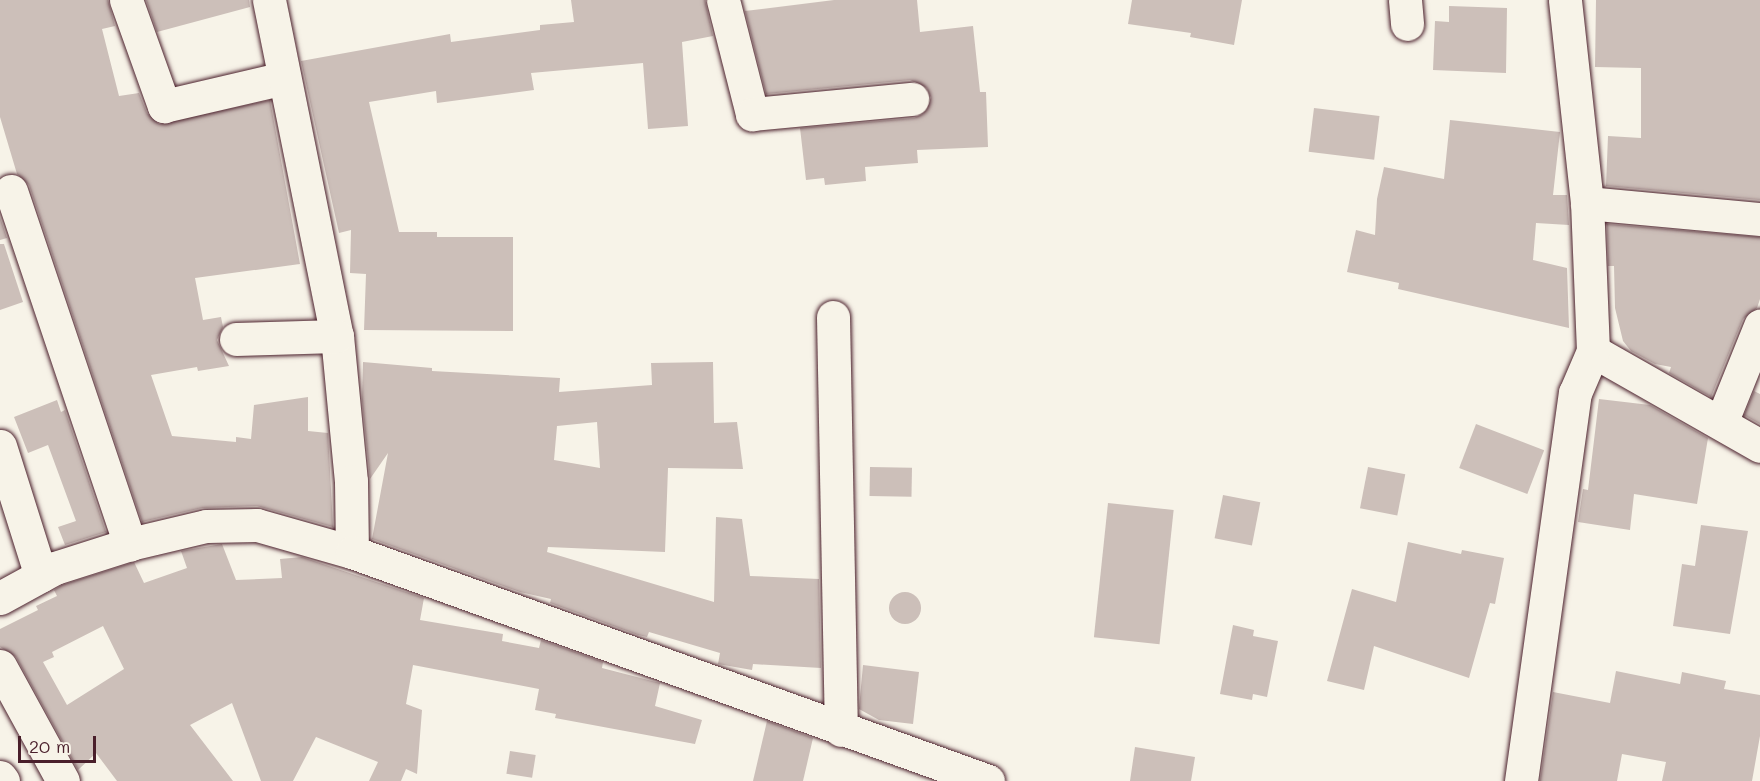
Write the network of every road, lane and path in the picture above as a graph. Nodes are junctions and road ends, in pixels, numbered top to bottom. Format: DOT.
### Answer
graph roads {
  1 [pos="126,0"];
  2 [pos="269,0"];
  3 [pos="723,0"];
  4 [pos="1565,0"];
  5 [pos="284,78"];
  6 [pos="912,99"];
  7 [pos="11,191"];
  8 [pos="1587,203"];
  9 [pos="1760,219"];
  10 [pos="832,317"];
  11 [pos="1760,326"];
  12 [pos="337,336"];
  13 [pos="236,339"];
  14 [pos="1593,351"];
  15 [pos="1721,423"];
  16 [pos="0,446"];
  17 [pos="1760,446"];
  18 [pos="130,544"];
  19 [pos="352,552"];
  20 [pos="41,576"];
  21 [pos="0,598"];
  22 [pos="0,666"];
  23 [pos="841,730"];
  24 [pos="0,777"];
  25 [pos="3,781"];
  26 [pos="63,781"];
  27 [pos="988,781"];
  28 [pos="1521,781"];
  1 -- 5 [label="street"];
  2 -- 5 [label="street"];
  3 -- 6 [label="street"];
  4 -- 8 [label="street"];
  5 -- 12 [label="street"];
  7 -- 18 [label="street"];
  8 -- 9 [label="street"];
  8 -- 14 [label="street"];
  10 -- 23 [label="street"];
  11 -- 15 [label="street"];
  12 -- 13 [label="street"];
  12 -- 19 [label="street"];
  14 -- 15 [label="street"];
  14 -- 28 [label="street"];
  15 -- 17 [label="street"];
  16 -- 20 [label="street"];
  18 -- 19 [label="street"];
  18 -- 20 [label="street"];
  19 -- 23 [label="street"];
  20 -- 21 [label="street"];
  22 -- 26 [label="street"];
  23 -- 27 [label="street"];
  24 -- 25 [label="street"];
}
